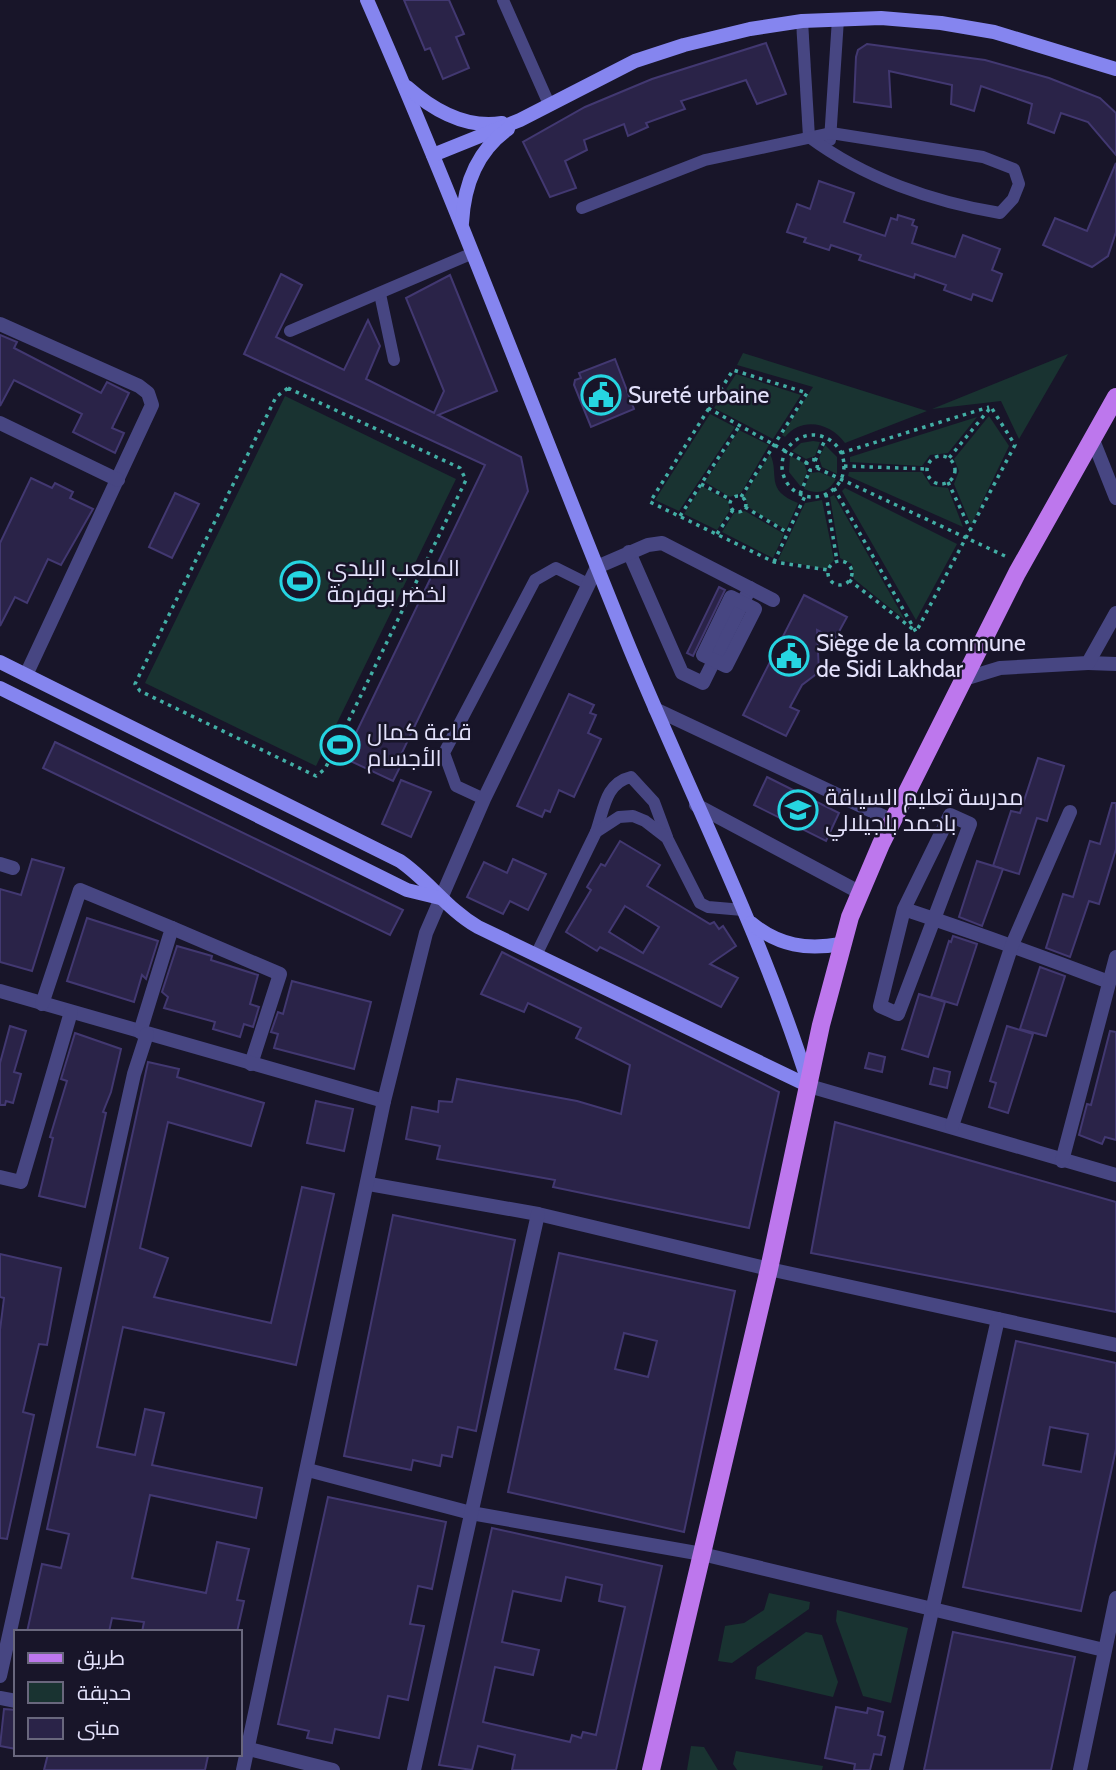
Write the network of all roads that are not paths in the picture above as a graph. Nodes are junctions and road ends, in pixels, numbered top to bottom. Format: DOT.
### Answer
graph roads {
  1 [pos="367,0"];
  2 [pos="503,0"];
  3 [pos="838,19"];
  4 [pos="802,21"];
  5 [pos="1101,66"];
  6 [pos="1116,69"];
  7 [pos="1116,78"];
  8 [pos="404,85"];
  9 [pos="549,104"];
  10 [pos="520,120"];
  11 [pos="831,133"];
  12 [pos="809,137"];
  13 [pos="828,151"];
  14 [pos="433,155"];
  15 [pos="582,208"];
  16 [pos="461,226"];
  17 [pos="473,253"];
  18 [pos="380,294"];
  19 [pos="0,324"];
  20 [pos="290,331"];
  21 [pos="394,360"];
  22 [pos="1116,398"];
  23 [pos="0,423"];
  24 [pos="1093,440"];
  25 [pos="118,480"];
  26 [pos="1116,498"];
  27 [pos="629,552"];
  28 [pos="597,567"];
  29 [pos="588,584"];
  30 [pos="750,588"];
  31 [pos="774,600"];
  32 [pos="742,603"];
  33 [pos="1116,613"];
  34 [pos="714,660"];
  35 [pos="0,662"];
  36 [pos="1088,663"];
  37 [pos="1116,664"];
  38 [pos="26,675"];
  39 [pos="964,679"];
  40 [pos="0,688"];
  41 [pos="655,709"];
  42 [pos="484,799"];
  43 [pos="696,805"];
  44 [pos="1070,812"];
  45 [pos="893,821"];
  46 [pos="596,832"];
  47 [pos="667,838"];
  48 [pos="859,892"];
  49 [pos="440,898"];
  50 [pos="904,909"];
  51 [pos="745,915"];
  52 [pos="934,919"];
  53 [pos="172,928"];
  54 [pos="841,944"];
  55 [pos="1012,945"];
  56 [pos="536,955"];
  57 [pos="1116,957"];
  58 [pos="1109,982"];
  59 [pos="0,991"];
  60 [pos="42,1004"];
  61 [pos="71,1012"];
  62 [pos="143,1033"];
  63 [pos="251,1064"];
  64 [pos="809,1086"];
  65 [pos="384,1101"];
  66 [pos="952,1126"];
  67 [pos="1062,1161"];
  68 [pos="1116,1175"];
  69 [pos="0,1177"];
  70 [pos="369,1184"];
  71 [pos="538,1214"];
  72 [pos="769,1269"];
  73 [pos="998,1319"];
  74 [pos="1116,1345"];
  75 [pos="308,1470"];
  76 [pos="471,1513"];
  77 [pos="702,1554"];
  78 [pos="1116,1598"];
  79 [pos="932,1611"];
  80 [pos="1104,1650"];
  81 [pos="0,1676"];
  82 [pos="244,1748"];
  83 [pos="243,1770"];
  84 [pos="333,1770"];
  85 [pos="414,1770"];
  86 [pos="651,1770"];
  87 [pos="896,1770"];
  88 [pos="1080,1770"];
  1 -- 8 [label="main road"];
  2 -- 9 [label="lane"];
  3 -- 4 [label="main road"];
  3 -- 5 [label="main road"];
  3 -- 11 [label="lane"];
  4 -- 9 [label="main road"];
  4 -- 12 [label="lane"];
  5 -- 6 [label="main road"];
  5 -- 7 [label="main road"];
  8 -- 10 [label="main road"];
  8 -- 14 [label="main road"];
  9 -- 10 [label="main road"];
  10 -- 14 [label="main road"];
  10 -- 16 [label="main road"];
  11 -- 12 [label="lane"];
  11 -- 13 [label="lane"];
  11 -- 13 [label="lane"];
  12 -- 13 [label="lane"];
  12 -- 15 [label="lane"];
  14 -- 16 [label="main road"];
  16 -- 17 [label="main road"];
  17 -- 18 [label="lane"];
  17 -- 28 [label="main road"];
  18 -- 20 [label="lane"];
  18 -- 21 [label="lane"];
  19 -- 25 [label="street"];
  22 -- 24 [label="main road"];
  23 -- 25 [label="street"];
  24 -- 26 [label="street"];
  24 -- 39 [label="main road"];
  25 -- 38 [label="street"];
  27 -- 28 [label="street"];
  27 -- 30 [label="street"];
  27 -- 34 [label="street"];
  28 -- 29 [label="street"];
  28 -- 41 [label="main road"];
  29 -- 42 [label="street"];
  29 -- 42 [label="lane"];
  30 -- 31 [label="street"];
  30 -- 32 [label="street"];
  32 -- 34 [label="street"];
  32 -- 34 [label="street"];
  33 -- 36 [label="street"];
  35 -- 38 [label="main road"];
  36 -- 37 [label="street"];
  36 -- 39 [label="street"];
  38 -- 49 [label="main road"];
  39 -- 45 [label="main road"];
  40 -- 49 [label="main road"];
  41 -- 43 [label="main road"];
  41 -- 45 [label="street"];
  42 -- 49 [label="street"];
  43 -- 48 [label="street"];
  43 -- 51 [label="main road"];
  44 -- 55 [label="street"];
  45 -- 48 [label="main road"];
  46 -- 47 [label="lane"];
  46 -- 47 [label="lane"];
  46 -- 56 [label="lane"];
  47 -- 51 [label="lane"];
  48 -- 54 [label="main road"];
  49 -- 56 [label="main road"];
  49 -- 65 [label="street"];
  50 -- 52 [label="street"];
  50 -- 52 [label="street"];
  50 -- 52 [label="street"];
  51 -- 54 [label="main road"];
  51 -- 64 [label="main road"];
  52 -- 55 [label="street"];
  53 -- 60 [label="street"];
  53 -- 62 [label="street"];
  53 -- 63 [label="street"];
  54 -- 64 [label="main road"];
  55 -- 58 [label="street"];
  55 -- 66 [label="street"];
  56 -- 64 [label="main road"];
  57 -- 58 [label="street"];
  58 -- 67 [label="street"];
  59 -- 60 [label="street"];
  60 -- 61 [label="street"];
  61 -- 62 [label="street"];
  61 -- 69 [label="street"];
  62 -- 63 [label="street"];
  62 -- 81 [label="street"];
  63 -- 65 [label="street"];
  64 -- 66 [label="street"];
  64 -- 72 [label="main road"];
  65 -- 70 [label="street"];
  66 -- 67 [label="street"];
  67 -- 68 [label="street"];
  70 -- 71 [label="street"];
  70 -- 75 [label="street"];
  71 -- 72 [label="street"];
  71 -- 76 [label="street"];
  72 -- 73 [label="street"];
  72 -- 77 [label="main road"];
  73 -- 74 [label="street"];
  73 -- 79 [label="street"];
  75 -- 76 [label="street"];
  75 -- 82 [label="street"];
  76 -- 77 [label="street"];
  76 -- 85 [label="street"];
  77 -- 79 [label="street"];
  77 -- 86 [label="main road"];
  78 -- 80 [label="street"];
  79 -- 80 [label="street"];
  79 -- 87 [label="street"];
  80 -- 88 [label="street"];
  82 -- 83 [label="street"];
  82 -- 84 [label="street"];
}
